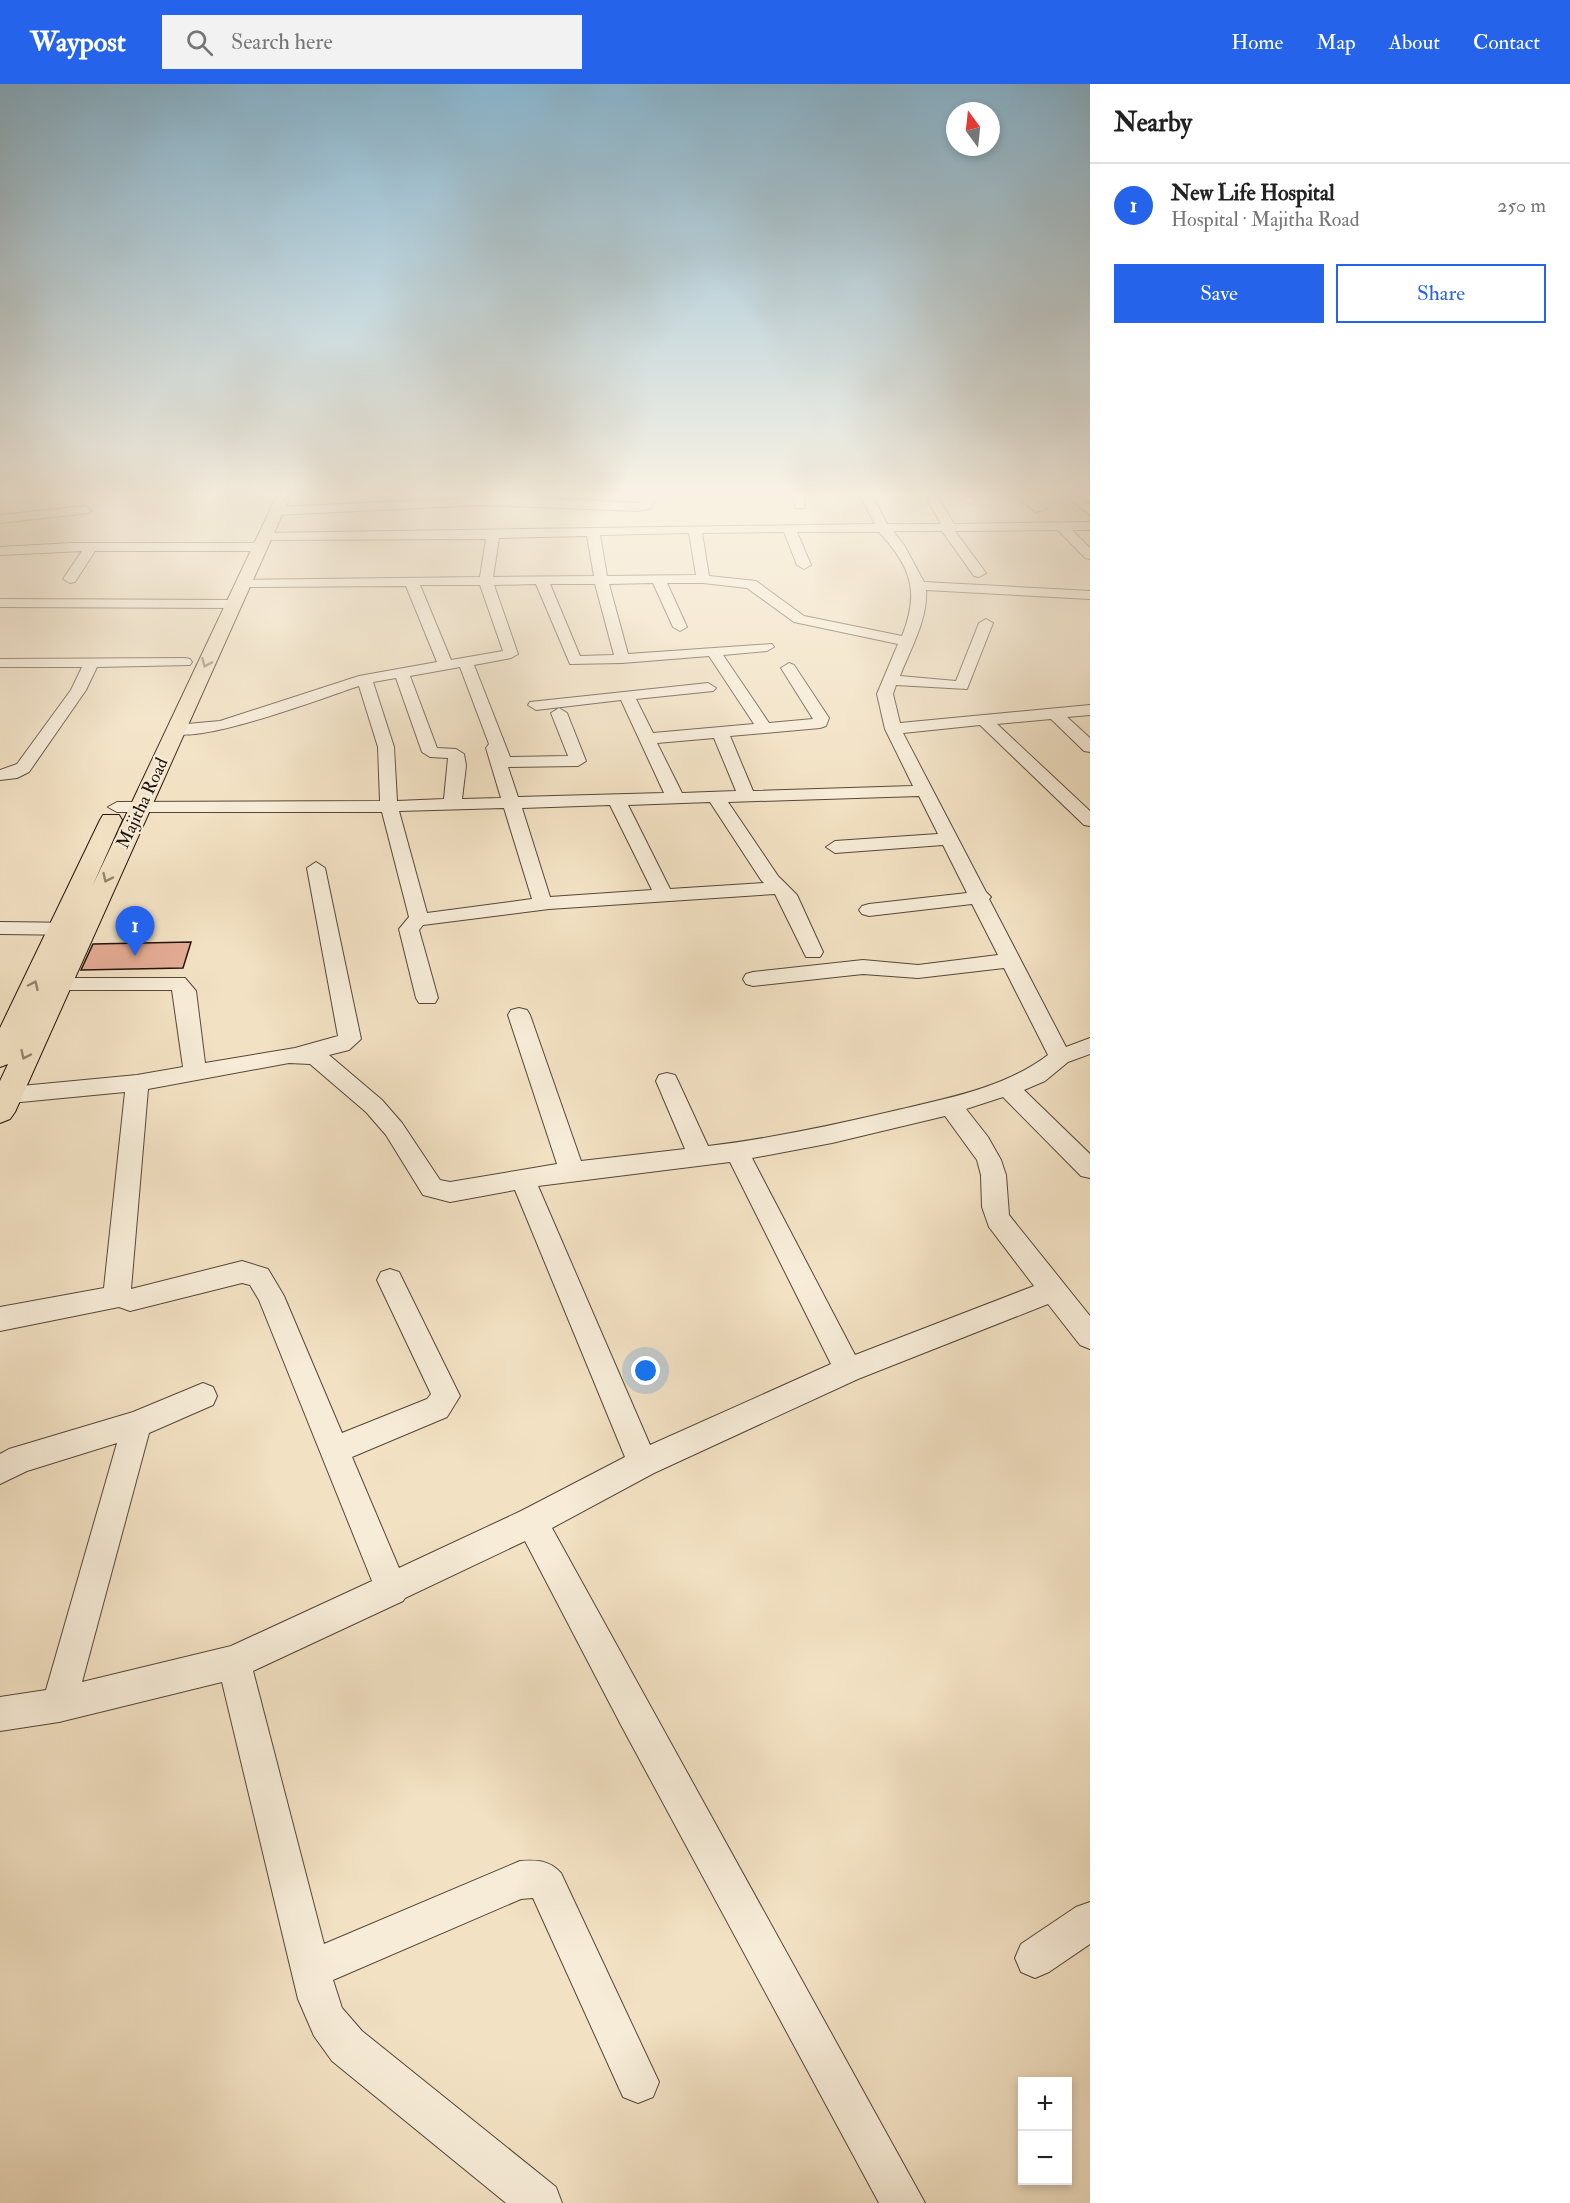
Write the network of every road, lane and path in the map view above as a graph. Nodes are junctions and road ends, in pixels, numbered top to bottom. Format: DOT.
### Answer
graph roads {
  1 [pos="920,593"];
  2 [pos="223,594"];
  3 [pos="237,594"];
  4 [pos="416,594"];
  5 [pos="490,594"];
  6 [pos="547,594"];
  7 [pos="605,594"];
  8 [pos="665,594"];
  9 [pos="765,594"];
  10 [pos="922,594"];
  11 [pos="995,594"];
  12 [pos="1090,595"];
  13 [pos="943,602"];
  14 [pos="0,603"];
  15 [pos="233,604"];
  16 [pos="986,623"];
  17 [pos="680,627"];
  18 [pos="198,633"];
  19 [pos="906,641"];
  20 [pos="767,647"];
  21 [pos="713,651"];
  22 [pos="622,659"];
  23 [pos="465,661"];
  24 [pos="0,663"];
  25 [pos="92,663"];
  26 [pos="445,663"];
  27 [pos="789,668"];
  28 [pos="401,672"];
  29 [pos="364,679"];
  30 [pos="891,680"];
  31 [pos="708,688"];
  32 [pos="475,689"];
  33 [pos="626,695"];
  34 [pos="536,705"];
  35 [pos="1090,710"];
  36 [pos="559,713"];
  37 [pos="1054,713"];
  38 [pos="984,720"];
  39 [pos="765,729"];
  40 [pos="893,729"];
  41 [pos="176,730"];
  42 [pos="720,733"];
  43 [pos="646,738"];
  44 [pos="1090,747"];
  45 [pos="141,756"];
  46 [pos="0,775"];
  47 [pos="127,787"];
  48 [pos="925,791"];
  49 [pos="748,798"];
  50 [pos="676,799"];
  51 [pos="717,799"];
  52 [pos="617,801"];
  53 [pos="511,802"];
  54 [pos="452,804"];
  55 [pos="389,806"];
  56 [pos="117,807"];
  57 [pos="139,808"];
  58 [pos="1090,821"];
  59 [pos="949,839"];
  60 [pos="835,847"];
  61 [pos="316,868"];
  62 [pos="779,888"];
  63 [pos="663,896"];
  64 [pos="981,897"];
  65 [pos="543,904"];
  66 [pos="869,910"];
  67 [pos="418,920"];
  68 [pos="0,928"];
  69 [pos="60,928"];
  70 [pos="83,929"];
  71 [pos="813,952"];
  72 [pos="1012,960"];
  73 [pos="753,978"];
  74 [pos="57,985"];
  75 [pos="427,998"];
  76 [pos="519,1016"];
  77 [pos="1090,1046"];
  78 [pos="300,1054"];
  79 [pos="0,1057"];
  80 [pos="1060,1057"];
  81 [pos="195,1072"];
  82 [pos="668,1080"];
  83 [pos="137,1083"];
  84 [pos="1007,1087"];
  85 [pos="2,1101"];
  86 [pos="950,1106"];
  87 [pos="737,1152"];
  88 [pos="700,1156"];
  89 [pos="1090,1169"];
  90 [pos="572,1171"];
  91 [pos="523,1180"];
  92 [pos="390,1280"];
  93 [pos="1051,1291"];
  94 [pos="119,1296"];
  95 [pos="0,1318"];
  96 [pos="1090,1337"];
  97 [pos="848,1370"];
  98 [pos="203,1396"];
  99 [pos="137,1424"];
  100 [pos="334,1450"];
  101 [pos="643,1463"];
  102 [pos="0,1470"];
  103 [pos="532,1522"];
  104 [pos="392,1590"];
  105 [pos="234,1662"];
  106 [pos="58,1705"];
  107 [pos="0,1714"];
  108 [pos="1090,1921"];
  109 [pos="1035,1958"];
  110 [pos="311,1970"];
  111 [pos="638,2082"];
  112 [pos="540,2203"];
  113 [pos="903,2203"];
  1 -- 19 [label="street"];
  2 -- 18 [label="main road, Majitha Road"];
  3 -- 15 [label="main road, Majitha Road"];
  4 -- 26 [label="street"];
  5 -- 23 [label="street"];
  6 -- 22 [label="street"];
  7 -- 22 [label="street"];
  8 -- 17 [label="street"];
  9 -- 19 [label="street"];
  10 -- 13 [label="street"];
  11 -- 12 [label="street"];
  14 -- 18 [label="street"];
  15 -- 18 [label="street"];
  15 -- 41 [label="main road, Majitha Road, one-way"];
  16 -- 30 [label="street"];
  18 -- 25 [label="street"];
  18 -- 45 [label="main road, Majitha Road"];
  19 -- 30 [label="street"];
  20 -- 21 [label="street"];
  21 -- 22 [label="street"];
  21 -- 39 [label="street"];
  23 -- 26 [label="street"];
  23 -- 32 [label="street"];
  24 -- 25 [label="street"];
  25 -- 46 [label="street"];
  26 -- 28 [label="street"];
  27 -- 39 [label="street"];
  28 -- 29 [label="street"];
  28 -- 54 [label="street"];
  29 -- 41 [label="street"];
  29 -- 55 [label="street"];
  30 -- 40 [label="street"];
  31 -- 33 [label="street"];
  32 -- 36 [label="street"];
  32 -- 53 [label="street"];
  33 -- 34 [label="street"];
  33 -- 43 [label="street"];
  35 -- 37 [label="street"];
  37 -- 38 [label="street"];
  37 -- 44 [label="street"];
  38 -- 40 [label="street"];
  38 -- 58 [label="street"];
  39 -- 42 [label="street"];
  40 -- 48 [label="street"];
  41 -- 57 [label="main road, Majitha Road"];
  42 -- 43 [label="street"];
  42 -- 49 [label="street"];
  43 -- 50 [label="street"];
  47 -- 56 [label="main road, Majitha Road"];
  48 -- 49 [label="street"];
  48 -- 59 [label="street"];
  49 -- 51 [label="street"];
  50 -- 51 [label="street"];
  50 -- 52 [label="street"];
  51 -- 62 [label="street"];
  52 -- 53 [label="street"];
  52 -- 63 [label="street"];
  53 -- 54 [label="street"];
  53 -- 65 [label="street"];
  54 -- 55 [label="street"];
  55 -- 57 [label="street"];
  55 -- 67 [label="street"];
  56 -- 57 [label="street"];
  56 -- 69 [label="main road, Majitha Road"];
  57 -- 70 [label="main road, Majitha Road, one-way"];
  59 -- 60 [label="street"];
  59 -- 64 [label="street"];
  61 -- 78 [label="street"];
  62 -- 63 [label="street"];
  62 -- 71 [label="street"];
  63 -- 65 [label="street"];
  64 -- 66 [label="street"];
  64 -- 72 [label="street"];
  65 -- 67 [label="street"];
  67 -- 75 [label="street"];
  68 -- 69 [label="street"];
  69 -- 70 [label="street"];
  79 -- 69 [label="main road, Majitha Road, one-way"];
  70 -- 74 [label="main road, Majitha Road"];
  72 -- 73 [label="street"];
  72 -- 80 [label="street"];
  74 -- 81 [label="street"];
  74 -- 85 [label="main road, Majitha Road, one-way"];
  76 -- 90 [label="street"];
  77 -- 80 [label="street"];
  78 -- 81 [label="street"];
  78 -- 91 [label="street"];
  80 -- 84 [label="street"];
  81 -- 83 [label="street"];
  82 -- 88 [label="street"];
  83 -- 85 [label="street"];
  83 -- 94 [label="street"];
  84 -- 86 [label="street"];
  84 -- 89 [label="street"];
  86 -- 87 [label="street"];
  86 -- 93 [label="street"];
  87 -- 88 [label="street"];
  87 -- 97 [label="street"];
  88 -- 90 [label="street"];
  90 -- 91 [label="street"];
  91 -- 101 [label="street"];
  92 -- 100 [label="street"];
  93 -- 96 [label="street"];
  93 -- 97 [label="street"];
  94 -- 95 [label="street"];
  94 -- 100 [label="street"];
  97 -- 101 [label="street"];
  98 -- 99 [label="street"];
  99 -- 102 [label="street"];
  99 -- 106 [label="street"];
  100 -- 104 [label="street"];
  101 -- 103 [label="street"];
  103 -- 104 [label="street"];
  103 -- 113 [label="street"];
  104 -- 105 [label="street"];
  105 -- 106 [label="street"];
  105 -- 110 [label="street"];
  106 -- 107 [label="street"];
  108 -- 109 [label="street"];
  110 -- 111 [label="street"];
  110 -- 112 [label="street"];
}
